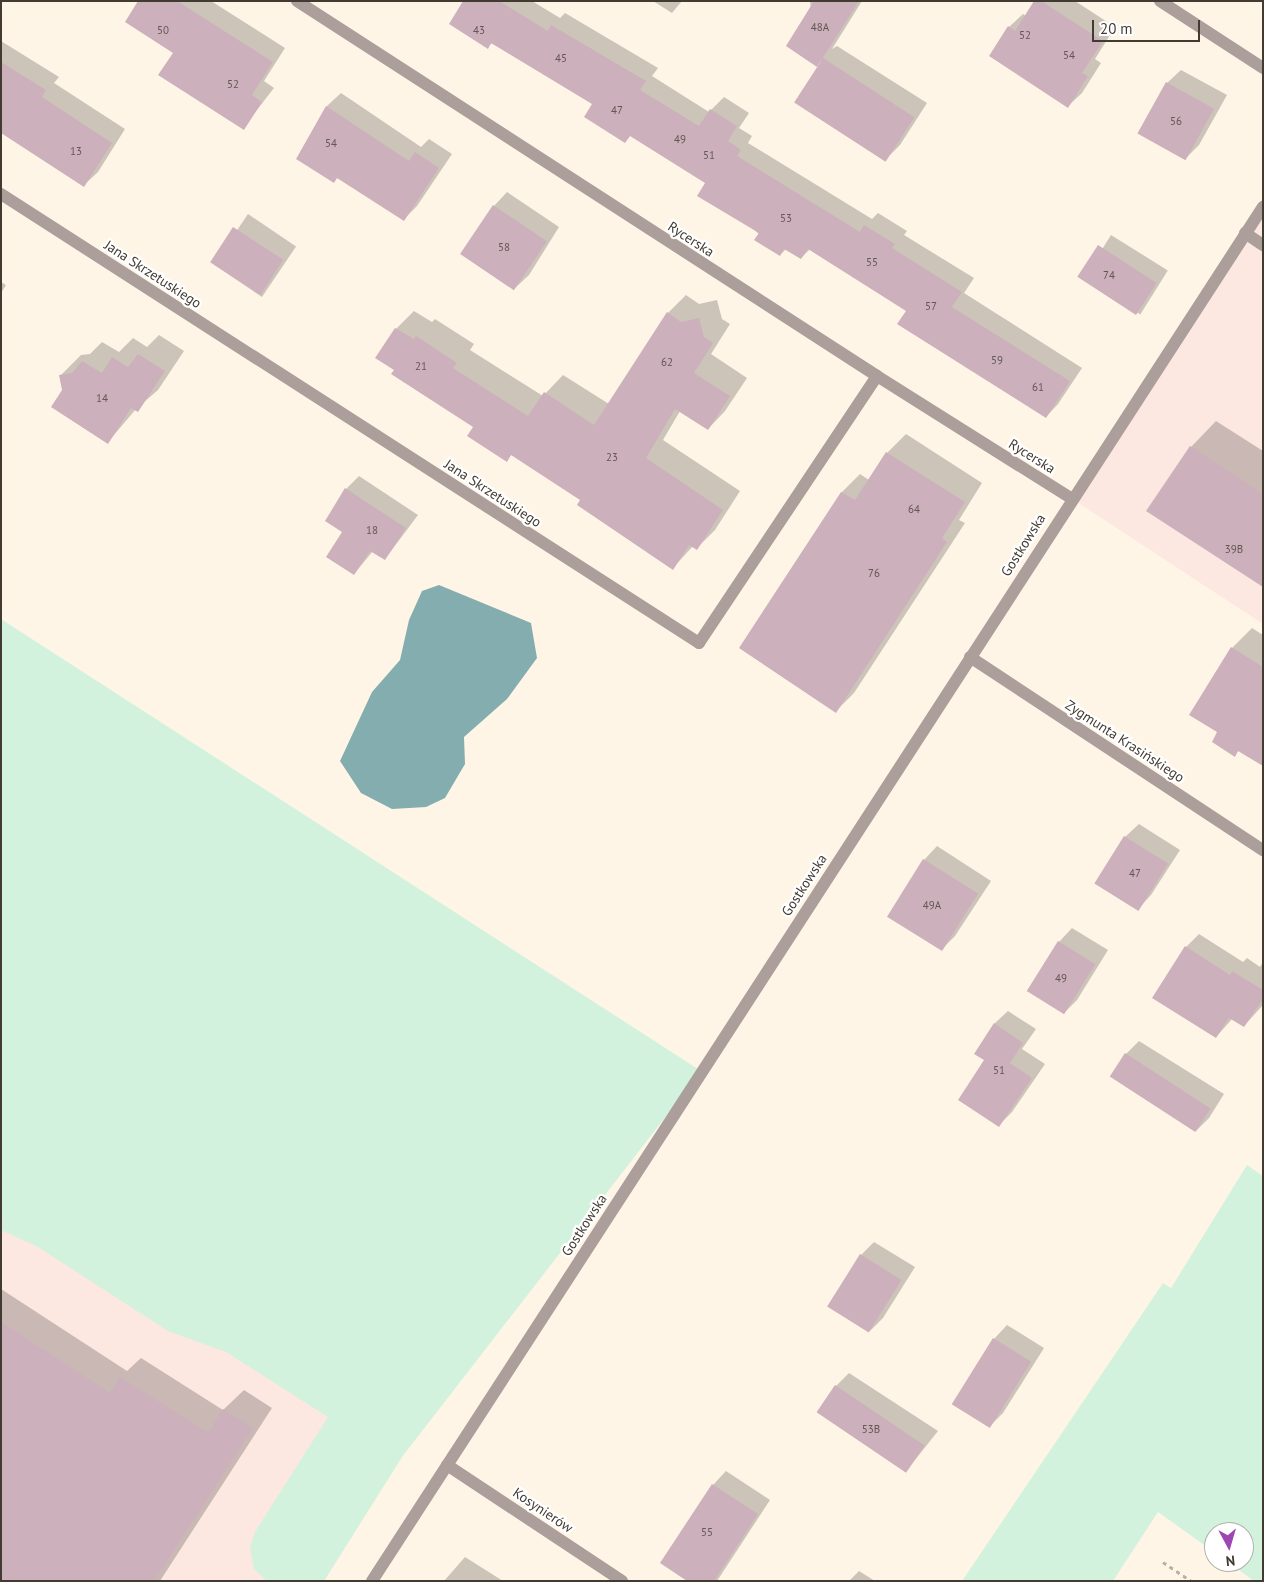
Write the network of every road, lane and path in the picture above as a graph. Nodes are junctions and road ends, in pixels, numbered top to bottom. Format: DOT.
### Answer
graph roads {
  1 [pos="297,1"];
  2 [pos="1160,1"];
  3 [pos="1263,68"];
  4 [pos="1,194"];
  5 [pos="1263,207"];
  6 [pos="1245,233"];
  7 [pos="1263,245"];
  8 [pos="877,376"];
  9 [pos="1071,498"];
  10 [pos="970,657"];
  11 [pos="1263,850"];
  12 [pos="447,1465"];
  13 [pos="1162,1562"];
  14 [pos="372,1581"];
  15 [pos="622,1581"];
  16 [pos="1190,1581"];
  1 -- 8 [label="street, Rycerska"];
  2 -- 3 [label="street"];
  4 -- 8 [label="street, Jana Skrzetuskiego"];
  5 -- 6 [label="street, Gostkowska"];
  6 -- 7 [label="street"];
  6 -- 9 [label="street, Gostkowska"];
  8 -- 9 [label="street, Rycerska"];
  9 -- 10 [label="street, Gostkowska"];
  10 -- 11 [label="street, Zygmunta Krasińskiego"];
  10 -- 12 [label="street, Gostkowska"];
  12 -- 14 [label="street, Gostkowska"];
  12 -- 15 [label="street, Kosynierów"];
  13 -- 16 [label="path"];
}
